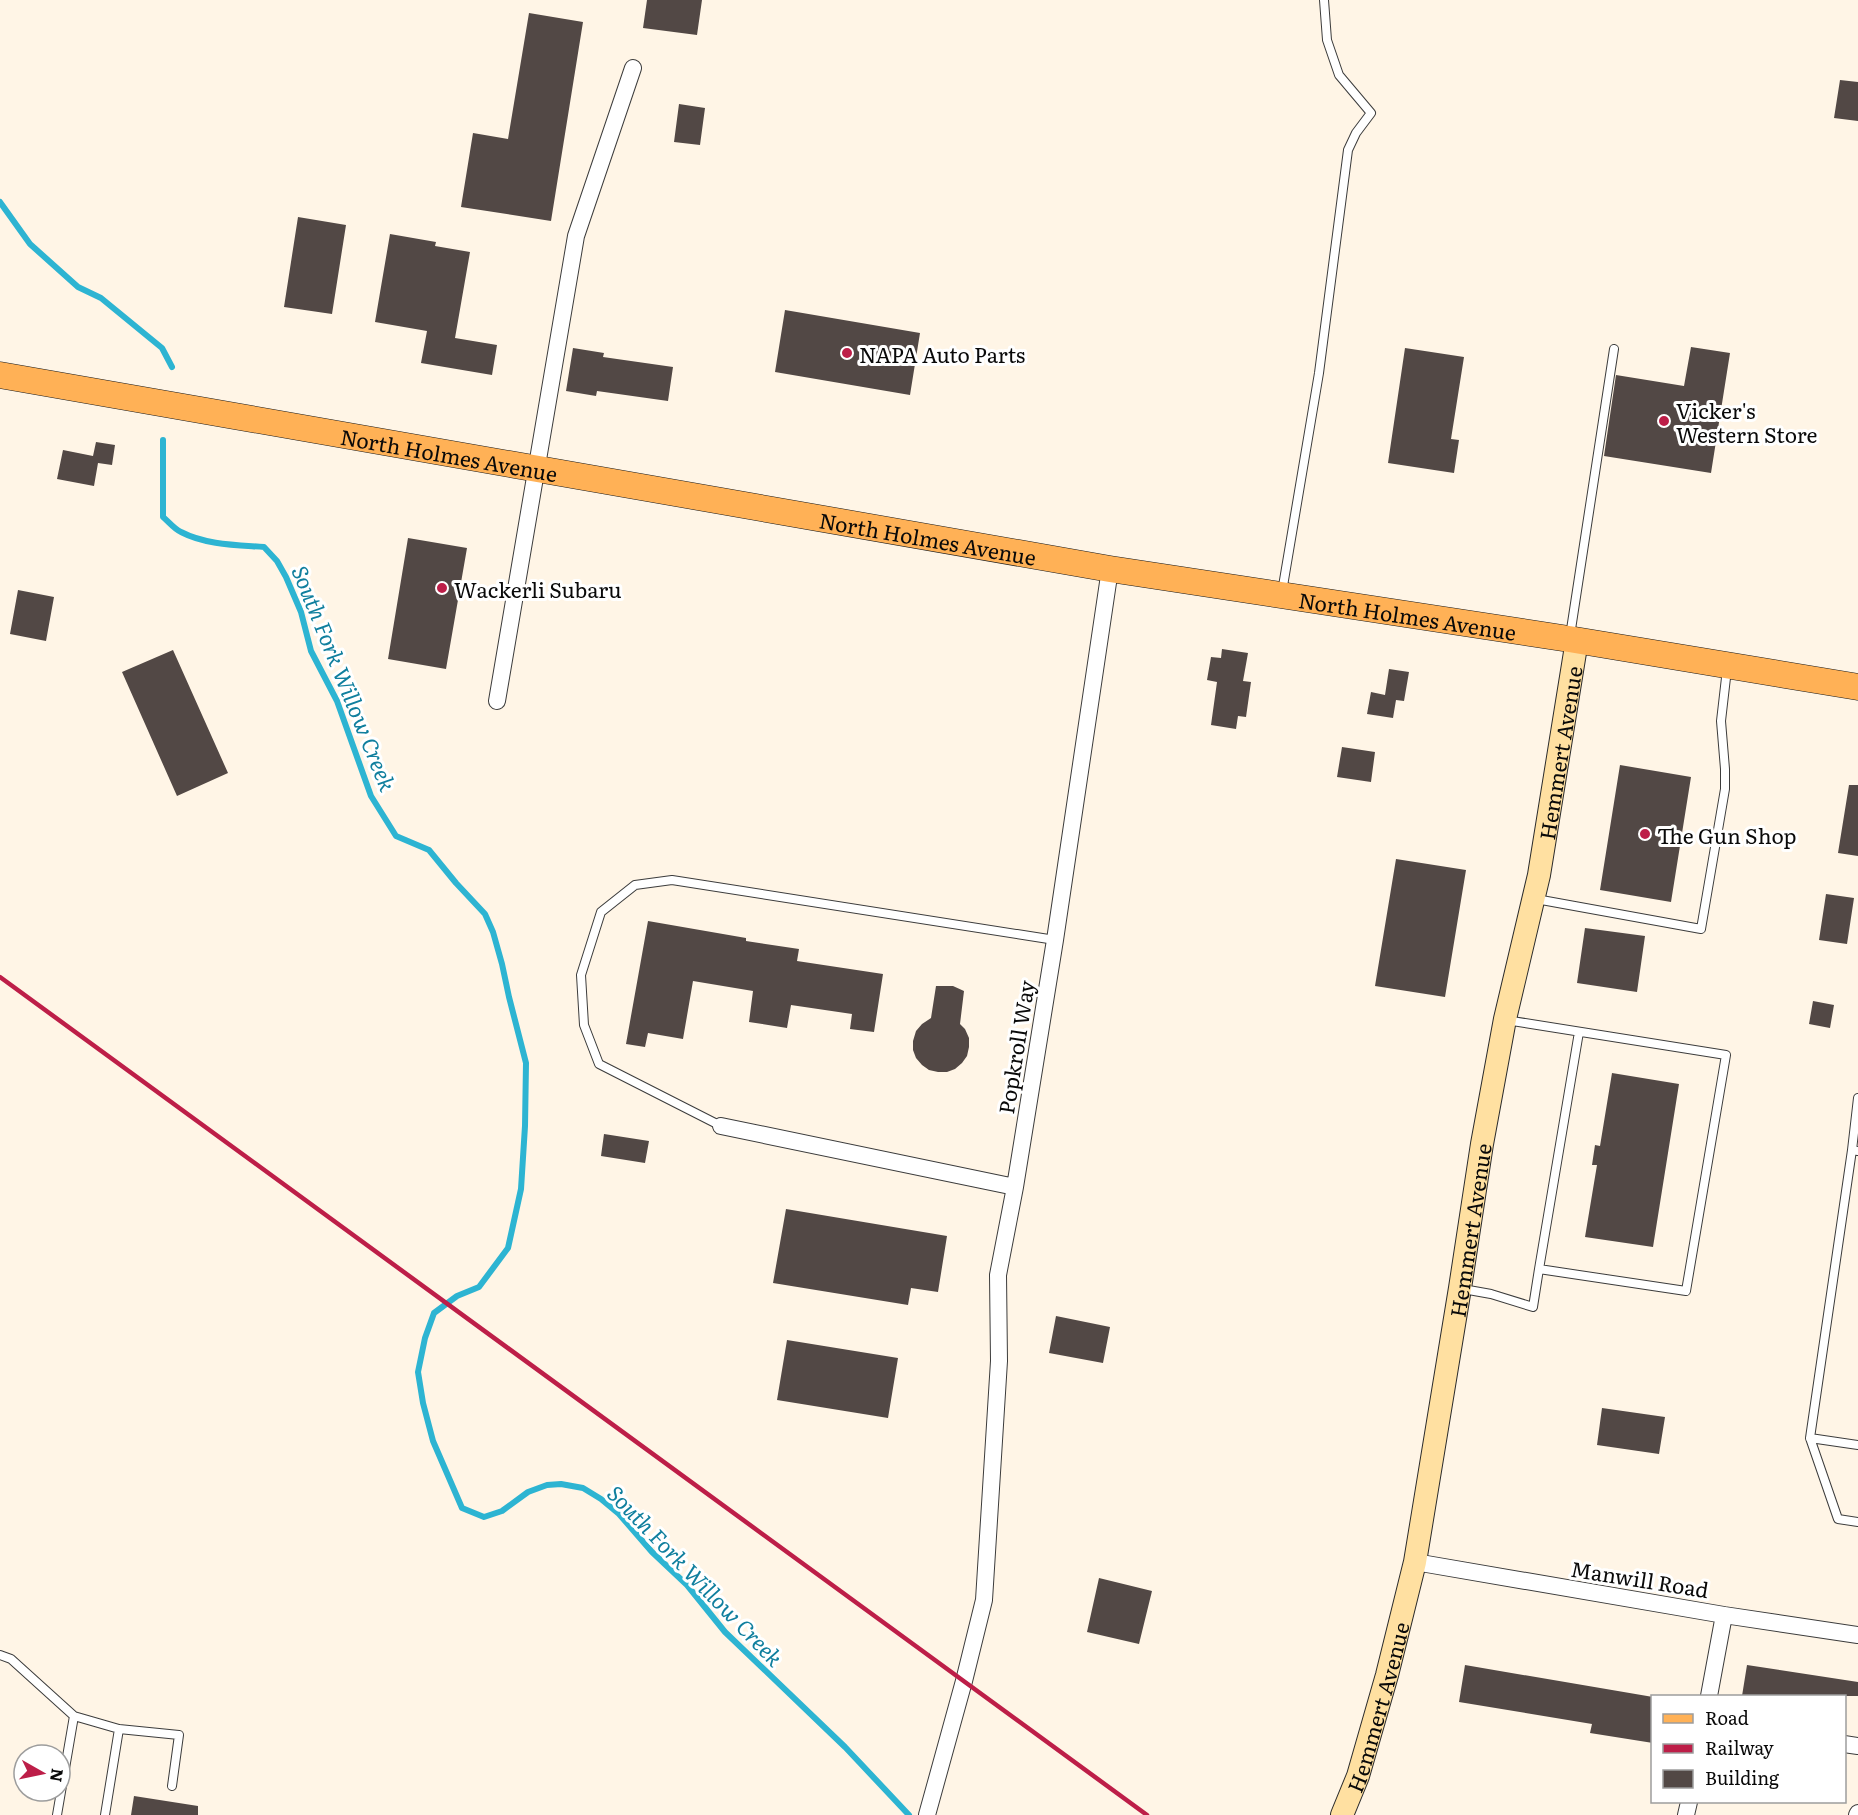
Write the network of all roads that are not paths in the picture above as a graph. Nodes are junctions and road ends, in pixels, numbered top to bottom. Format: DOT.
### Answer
graph roads {
  1 [pos="1324,0"];
  2 [pos="633,68"];
  3 [pos="1614,349"];
  4 [pos="0,375"];
  5 [pos="537,469"];
  6 [pos="1110,569"];
  7 [pos="1282,595"];
  8 [pos="1573,640"];
  9 [pos="1728,665"];
  10 [pos="1858,687"];
  11 [pos="497,702"];
  12 [pos="1533,899"];
  13 [pos="1055,940"];
  14 [pos="1505,1020"];
  15 [pos="1579,1032"];
  16 [pos="1858,1098"];
  17 [pos="721,1126"];
  18 [pos="1855,1150"];
  19 [pos="1015,1187"];
  20 [pos="1539,1269"];
  21 [pos="1460,1288"];
  22 [pos="1810,1438"];
  23 [pos="1858,1445"];
  24 [pos="1858,1522"];
  25 [pos="1414,1563"];
  26 [pos="1724,1615"];
  27 [pos="1858,1635"];
  28 [pos="0,1655"];
  29 [pos="1709,1695"];
  30 [pos="74,1716"];
  31 [pos="119,1729"];
  32 [pos="172,1786"];
  33 [pos="57,1815"];
  34 [pos="105,1815"];
  35 [pos="927,1815"];
  36 [pos="1342,1815"];
  1 -- 7 [label="lane"];
  2 -- 5 [label="street"];
  3 -- 8 [label="lane"];
  4 -- 5 [label="main road, North Holmes Avenue"];
  5 -- 6 [label="main road, North Holmes Avenue"];
  5 -- 11 [label="street"];
  6 -- 7 [label="main road, North Holmes Avenue"];
  6 -- 13 [label="street, Popkroll Way"];
  7 -- 8 [label="main road, North Holmes Avenue"];
  8 -- 9 [label="main road, North Holmes Avenue"];
  8 -- 12 [label="street, Hemmert Avenue"];
  9 -- 10 [label="main road, North Holmes Avenue"];
  9 -- 12 [label="lane"];
  12 -- 14 [label="street, Hemmert Avenue"];
  13 -- 17 [label="lane"];
  13 -- 19 [label="street, Popkroll Way"];
  14 -- 15 [label="lane"];
  14 -- 21 [label="street, Hemmert Avenue"];
  15 -- 20 [label="lane"];
  15 -- 20 [label="lane"];
  16 -- 18 [label="lane"];
  17 -- 19 [label="street"];
  18 -- 22 [label="lane"];
  19 -- 35 [label="street, Popkroll Way"];
  20 -- 21 [label="lane"];
  21 -- 25 [label="street, Hemmert Avenue"];
  22 -- 23 [label="lane"];
  22 -- 24 [label="lane"];
  25 -- 26 [label="street, Manwill Road"];
  25 -- 36 [label="street, Hemmert Avenue"];
  26 -- 27 [label="street, Manwill Road"];
  26 -- 29 [label="street"];
  28 -- 30 [label="lane"];
  30 -- 31 [label="lane"];
  30 -- 33 [label="lane"];
  31 -- 32 [label="lane"];
  31 -- 34 [label="lane"];
}
